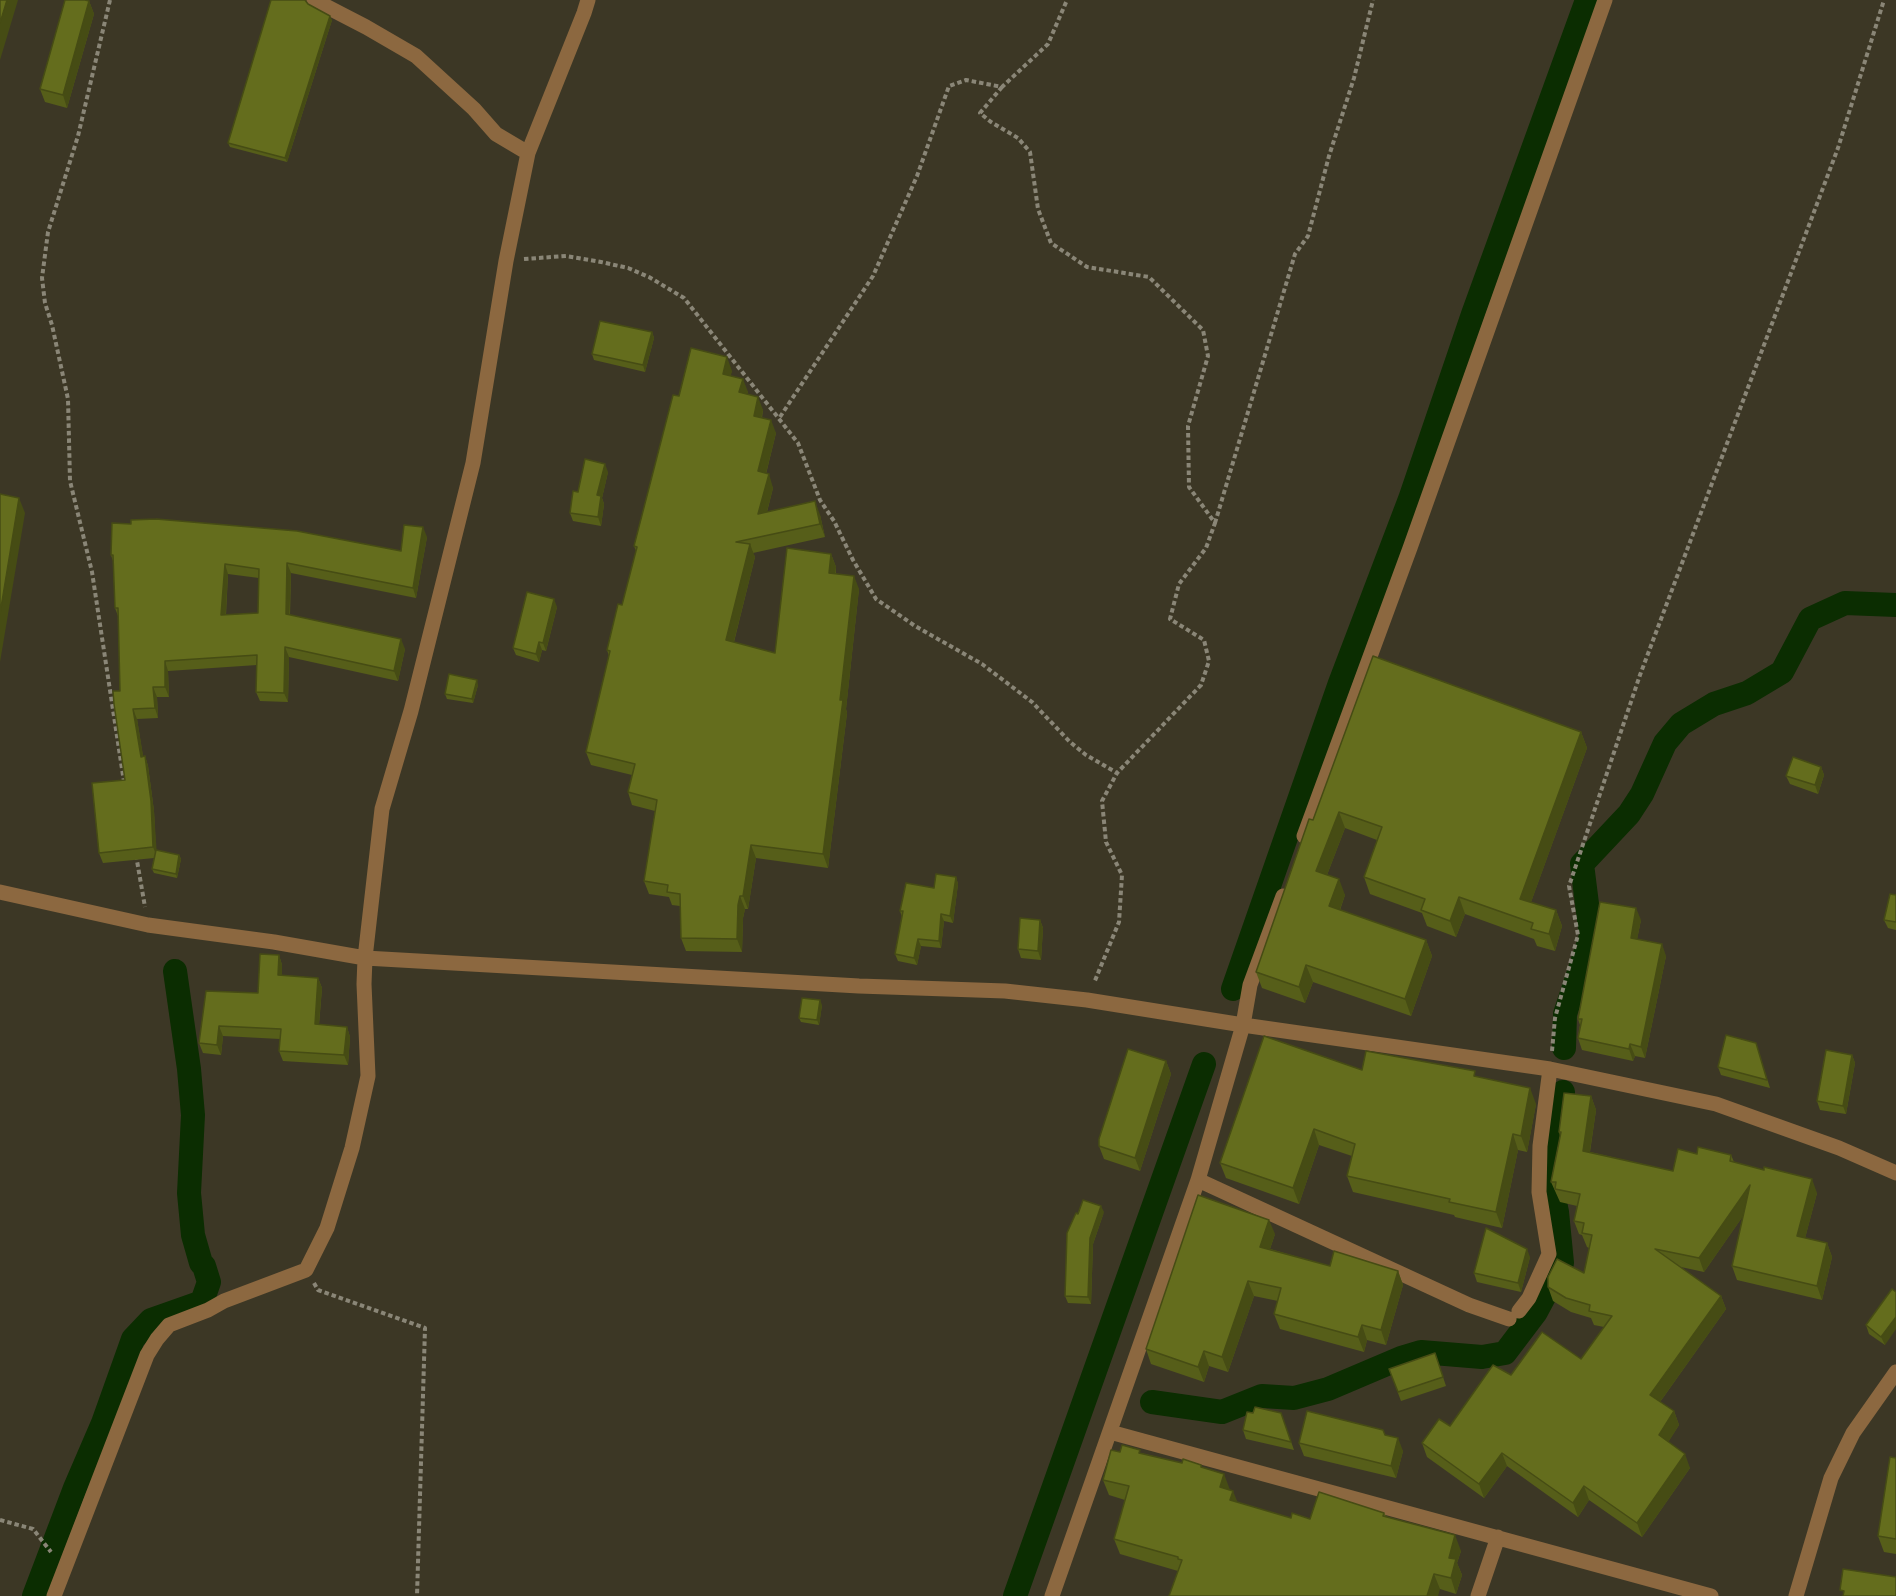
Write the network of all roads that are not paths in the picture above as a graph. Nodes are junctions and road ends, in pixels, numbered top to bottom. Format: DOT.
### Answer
graph roads {
  1 [pos="314,0"];
  2 [pos="588,0"];
  3 [pos="1605,0"];
  4 [pos="528,153"];
  5 [pos="1299,851"];
  6 [pos="1287,884"];
  7 [pos="0,892"];
  8 [pos="365,958"];
  9 [pos="1243,1025"];
  10 [pos="1551,1069"];
  11 [pos="1896,1173"];
  12 [pos="1198,1180"];
  13 [pos="1896,1372"];
  14 [pos="1110,1431"];
  15 [pos="1498,1537"];
  16 [pos="54,1596"];
  17 [pos="1052,1596"];
  18 [pos="1478,1596"];
  19 [pos="1711,1596"];
  20 [pos="1796,1596"];
  1 -- 4 [label="street"];
  2 -- 4 [label="street"];
  3 -- 5 [label="street"];
  4 -- 8 [label="street"];
  6 -- 9 [label="street"];
  7 -- 8 [label="street"];
  8 -- 9 [label="street"];
  8 -- 16 [label="street"];
  9 -- 10 [label="street"];
  9 -- 12 [label="street"];
  10 -- 11 [label="street"];
  10 -- 12 [label="street"];
  12 -- 14 [label="street"];
  13 -- 20 [label="street"];
  14 -- 15 [label="street"];
  14 -- 17 [label="street"];
  15 -- 18 [label="street"];
  15 -- 19 [label="street"];
}
